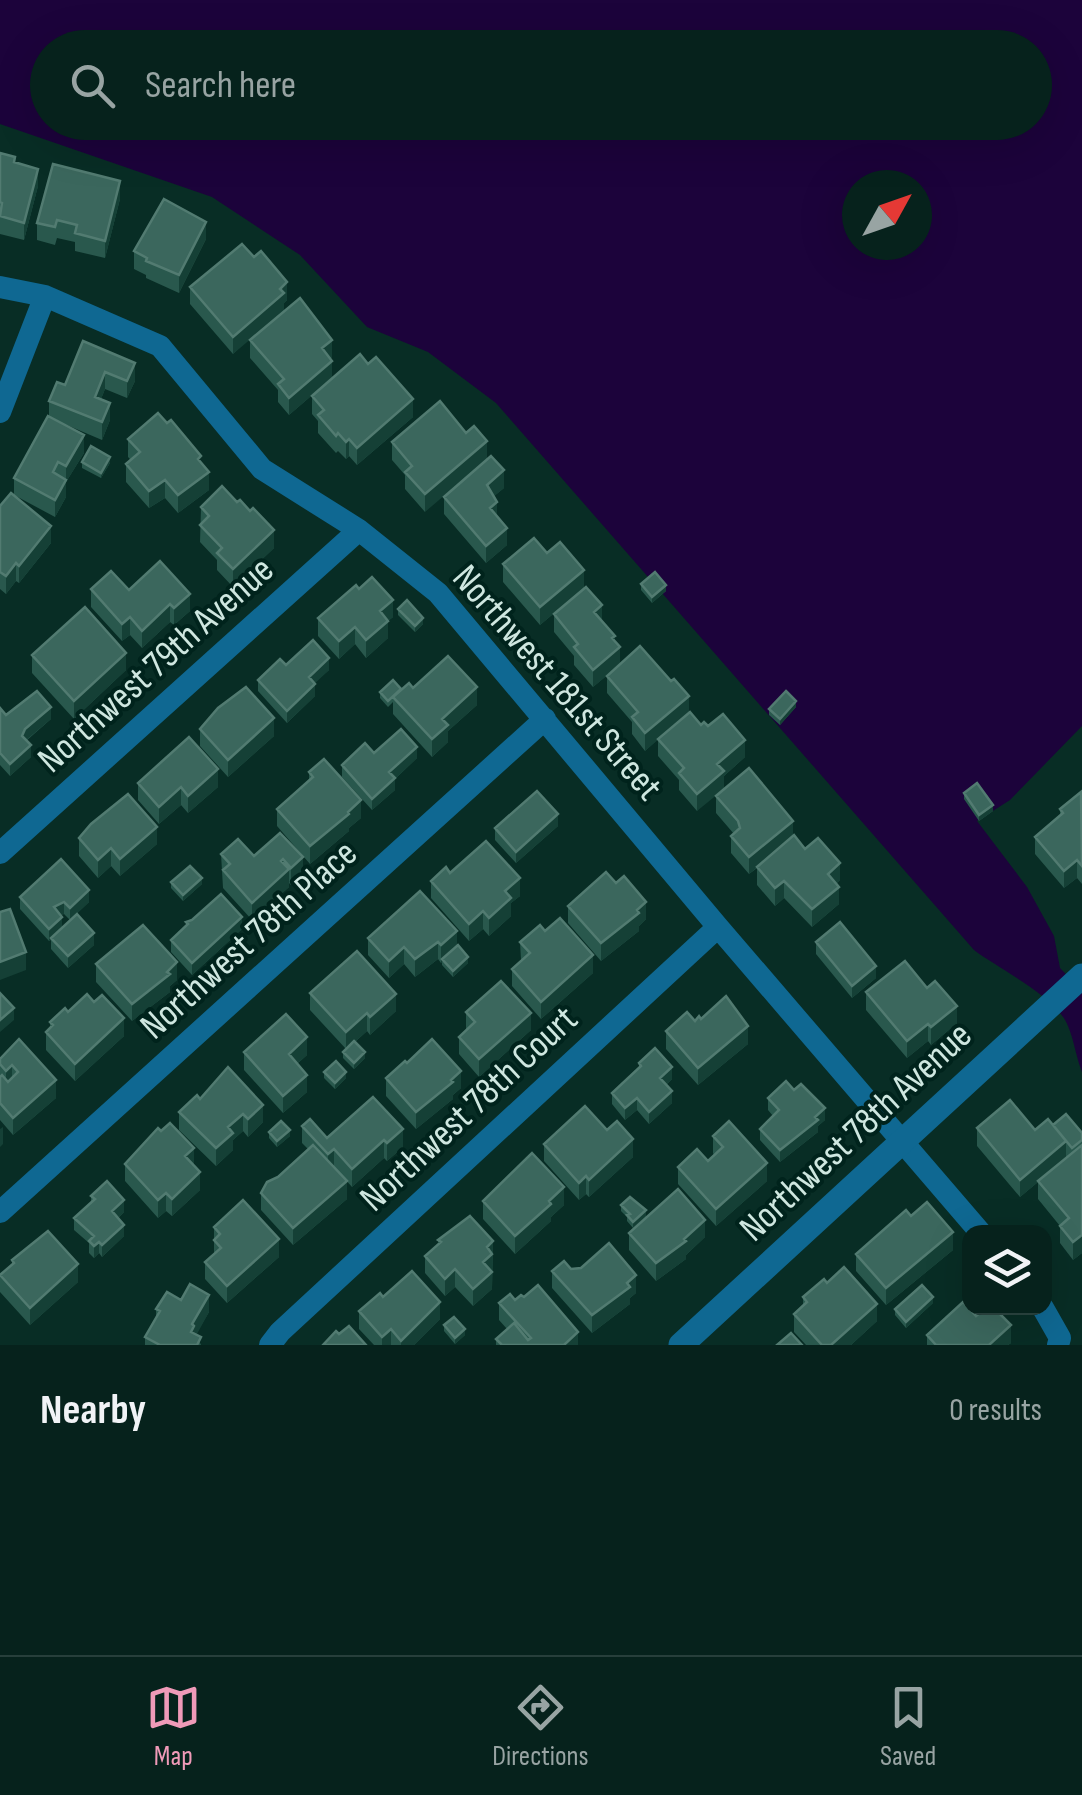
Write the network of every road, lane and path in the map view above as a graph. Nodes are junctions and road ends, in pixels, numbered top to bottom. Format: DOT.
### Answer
graph roads {
  1 [pos="0,287"];
  2 [pos="46,296"];
  3 [pos="0,412"];
  4 [pos="359,530"];
  5 [pos="545,720"];
  6 [pos="0,853"];
  7 [pos="718,927"];
  8 [pos="1080,977"];
  9 [pos="900,1141"];
  10 [pos="0,1212"];
  11 [pos="974,1225"];
  12 [pos="1046,1315"];
  13 [pos="1059,1342"];
  14 [pos="270,1345"];
  15 [pos="681,1345"];
  1 -- 2 [label="street, Northwest 181st Street"];
  2 -- 3 [label="street"];
  2 -- 4 [label="street, Northwest 181st Street"];
  4 -- 5 [label="street, Northwest 181st Street"];
  4 -- 6 [label="street, Northwest 79th Avenue"];
  5 -- 7 [label="street, Northwest 181st Street"];
  5 -- 10 [label="street, Northwest 78th Place"];
  7 -- 9 [label="street, Northwest 181st Street"];
  7 -- 14 [label="street, Northwest 78th Court"];
  8 -- 9 [label="street, Northwest 78th Avenue"];
  9 -- 11 [label="street, Northwest 181st Street"];
  9 -- 15 [label="street, Northwest 78th Avenue"];
  12 -- 13 [label="street"];
}
